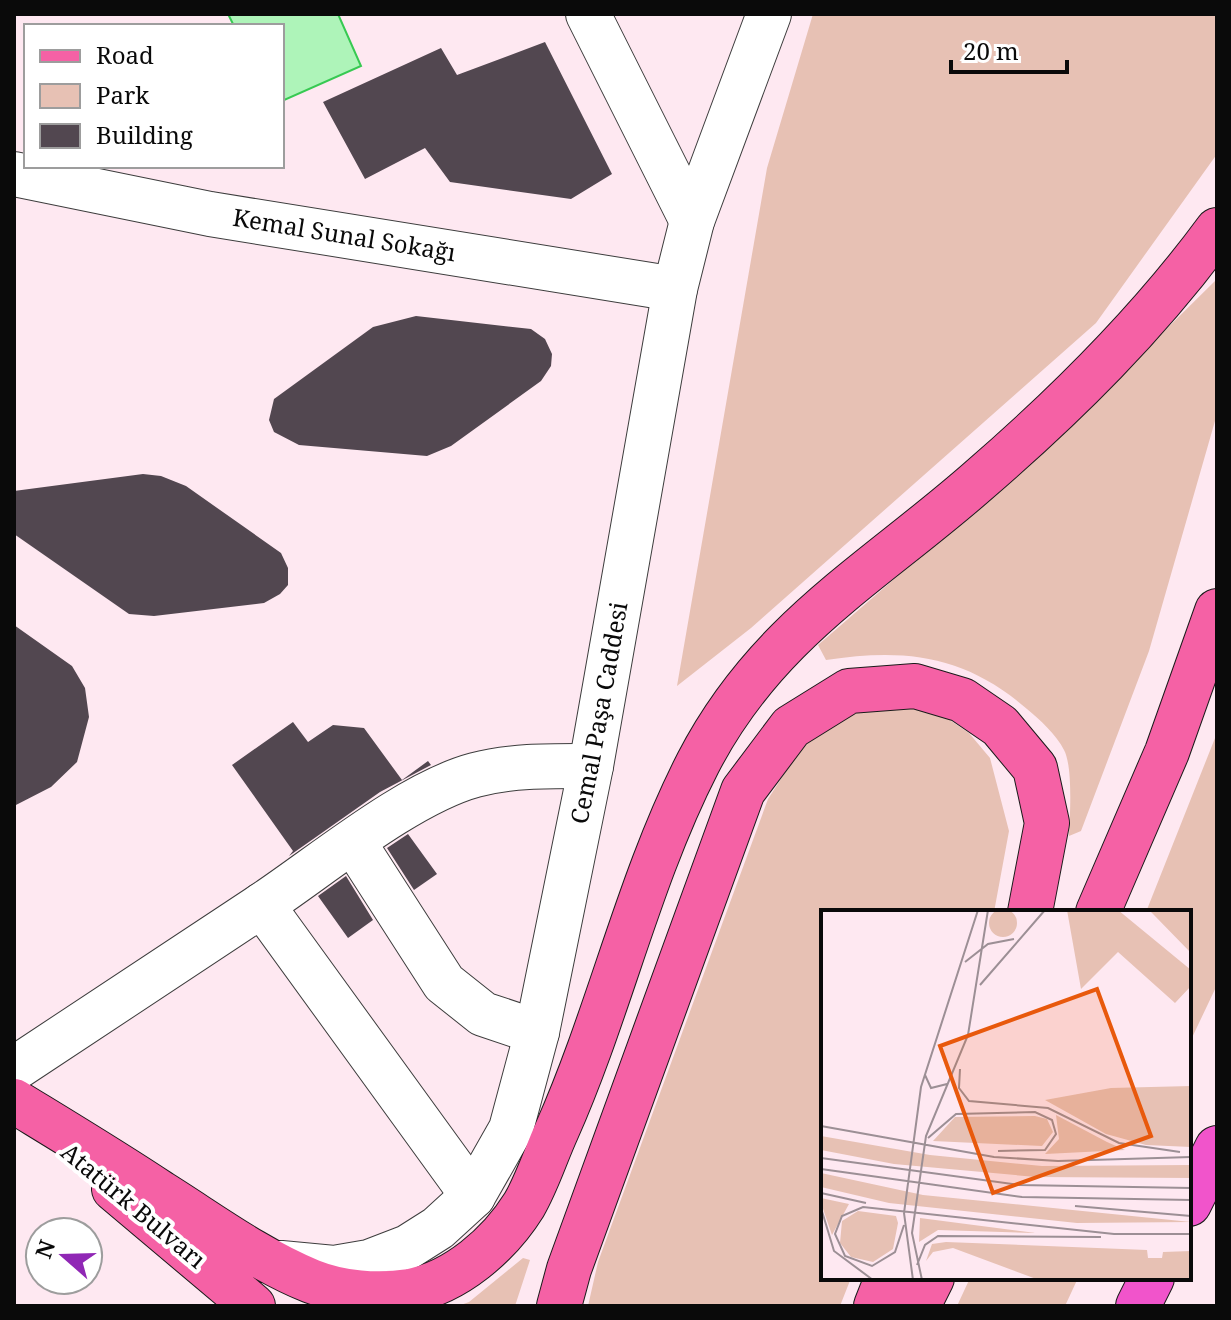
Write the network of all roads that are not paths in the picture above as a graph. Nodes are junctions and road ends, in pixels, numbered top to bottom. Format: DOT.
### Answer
graph roads {
  1 [pos="588,14"];
  2 [pos="769,14"];
  3 [pos="14,174"];
  4 [pos="692,221"];
  5 [pos="1217,230"];
  6 [pos="675,289"];
  7 [pos="1217,611"];
  8 [pos="591,766"];
  9 [pos="354,843"];
  10 [pos="262,905"];
  11 [pos="1030,910"];
  12 [pos="1099,910"];
  13 [pos="537,1032"];
  14 [pos="14,1069"];
  15 [pos="14,1103"];
  16 [pos="1217,1148"];
  17 [pos="473,1196"];
  18 [pos="1191,1200"];
  19 [pos="275,1263"];
  20 [pos="886,1280"];
  21 [pos="931,1280"];
  22 [pos="1151,1280"];
  23 [pos="253,1306"];
  24 [pos="559,1306"];
  25 [pos="876,1306"];
  26 [pos="918,1306"];
  27 [pos="1138,1306"];
  1 -- 4 [label="street"];
  2 -- 4 [label="street, Cemal Paşa Caddesi"];
  3 -- 6 [label="street, Kemal Sunal Sokağı"];
  4 -- 6 [label="street, Cemal Paşa Caddesi"];
  5 -- 19 [label="main road"];
  6 -- 8 [label="street, Cemal Paşa Caddesi"];
  7 -- 12 [label="main road"];
  8 -- 9 [label="street"];
  8 -- 13 [label="street, Cemal Paşa Caddesi"];
  9 -- 10 [label="street"];
  9 -- 13 [label="street"];
  10 -- 14 [label="street"];
  10 -- 17 [label="street"];
  11 -- 24 [label="main road"];
  13 -- 17 [label="street, Cemal Paşa Caddesi"];
  15 -- 19 [label="main road"];
  15 -- 23 [label="main road, Atatürk Bulvarı"];
  16 -- 18 [label="highway"];
  17 -- 19 [label="street, Cemal Paşa Caddesi"];
  20 -- 25 [label="main road"];
  21 -- 26 [label="main road"];
  22 -- 27 [label="highway"];
}
